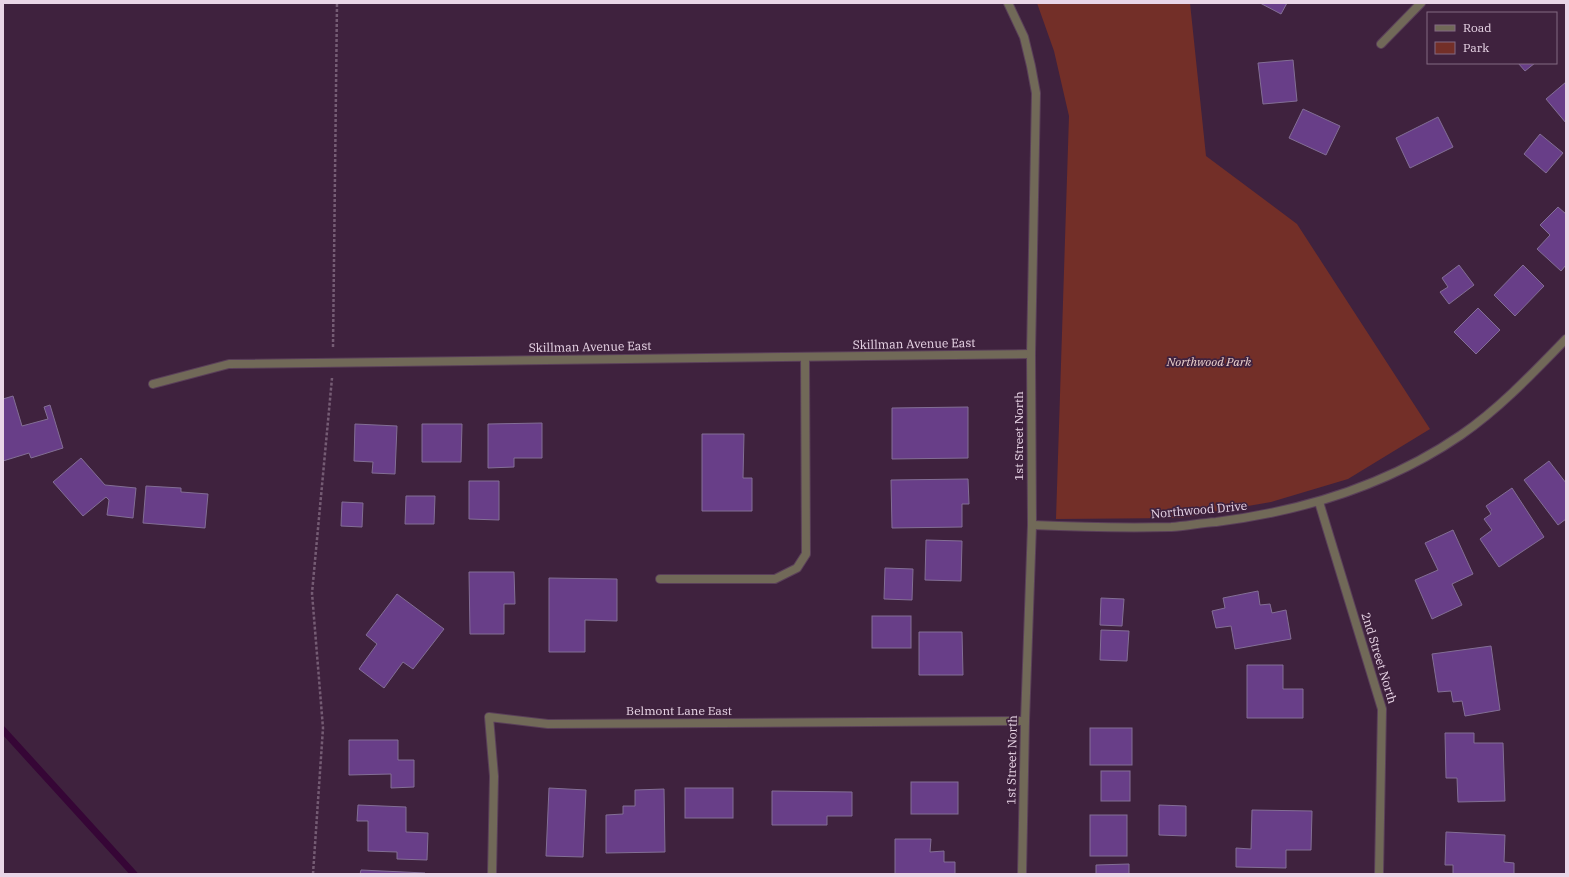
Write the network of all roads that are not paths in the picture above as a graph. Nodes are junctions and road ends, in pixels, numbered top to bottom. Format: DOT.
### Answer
graph roads {
  1 [pos="1008,3"];
  2 [pos="1421,3"];
  3 [pos="1381,44"];
  4 [pos="1566,339"];
  5 [pos="1031,354"];
  6 [pos="805,357"];
  7 [pos="153,384"];
  8 [pos="1319,502"];
  9 [pos="1032,525"];
  10 [pos="660,579"];
  11 [pos="1025,721"];
  12 [pos="492,874"];
  13 [pos="1022,874"];
  14 [pos="1379,874"];
  1 -- 5 [label="street, 1st Street North"];
  2 -- 3 [label="street"];
  4 -- 8 [label="street"];
  5 -- 6 [label="street, Skillman Avenue East"];
  5 -- 9 [label="street, 1st Street North"];
  6 -- 7 [label="street, Skillman Avenue East"];
  6 -- 10 [label="street"];
  8 -- 9 [label="street, Northwood Drive"];
  8 -- 14 [label="street, 2nd Street North"];
  9 -- 11 [label="street, 1st Street North"];
  11 -- 12 [label="street, Belmont Lane East"];
  11 -- 13 [label="street, 1st Street North"];
}
